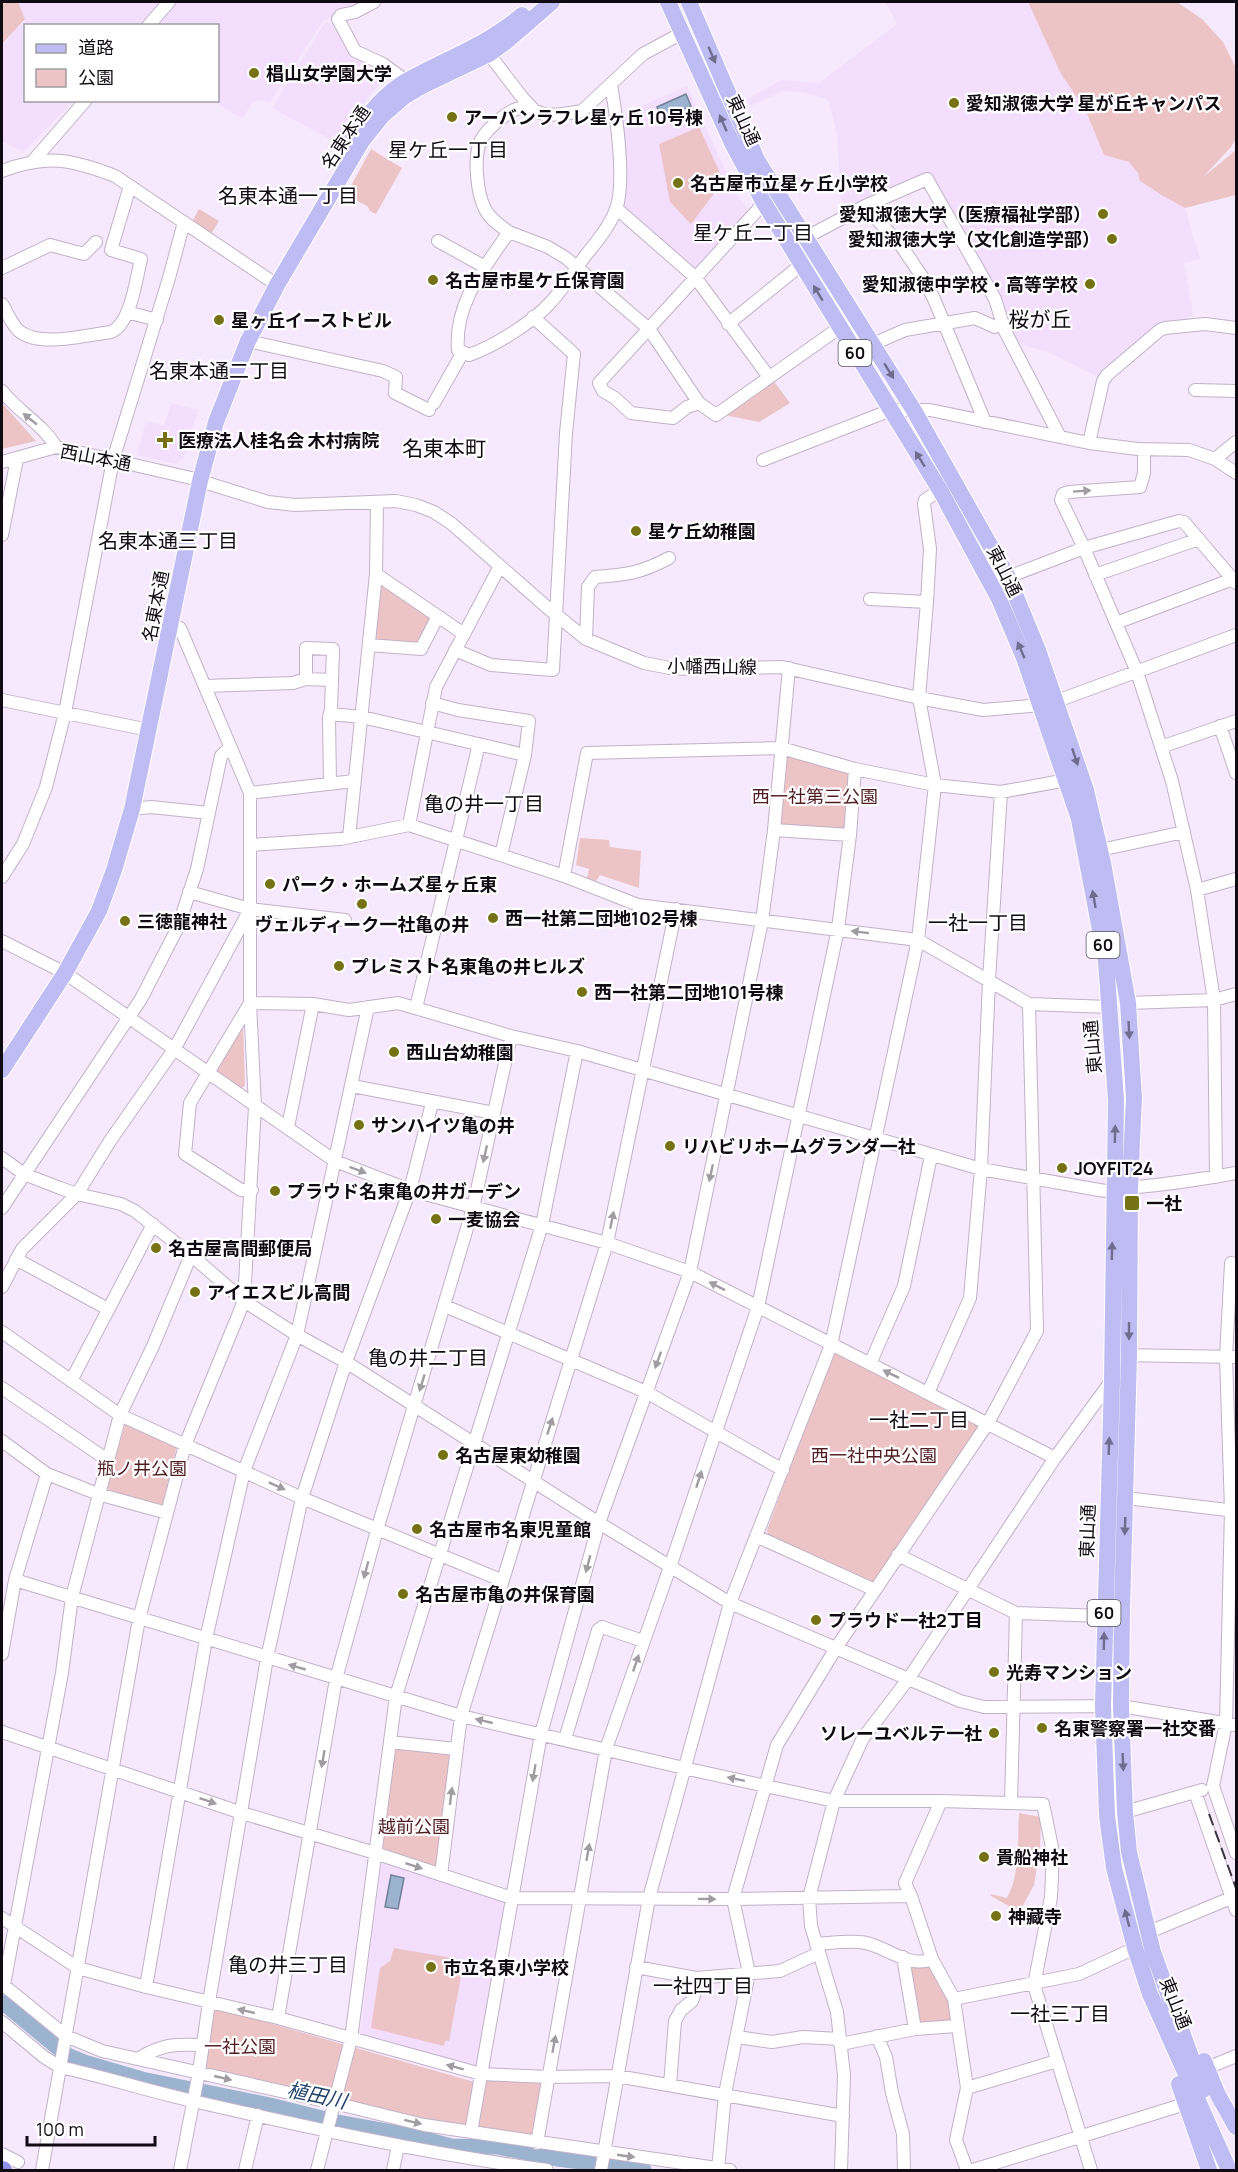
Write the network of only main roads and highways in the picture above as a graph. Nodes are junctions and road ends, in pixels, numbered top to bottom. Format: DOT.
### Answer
graph roads {
  1 [pos="538,2"];
  2 [pos="552,2"];
  3 [pos="668,2"];
  4 [pos="689,2"];
  5 [pos="274,282"];
  6 [pos="195,480"];
  7 [pos="166,625"];
  8 [pos="61,972"];
  9 [pos="2,1052"];
  10 [pos="2,1070"];
  11 [pos="1122,1190"];
  12 [pos="1153,1952"];
  13 [pos="1196,2100"];
  14 [pos="1236,2127"];
  15 [pos="1236,2162"];
  16 [pos="1209,2170"];
  17 [pos="1229,2170"];
  1 -- 5 [label="main road, 名東本通"];
  2 -- 5 [label="main road, 名東本通"];
  11 -- 3 [label="main road, 東山通 / 60, one-way"];
  4 -- 11 [label="main road, 東山通 / 60, one-way"];
  5 -- 6 [label="main road, 名東本通"];
  5 -- 6 [label="main road, 名東本通"];
  6 -- 7 [label="main road, 名東本通"];
  7 -- 8 [label="main road, 名東本通"];
  7 -- 8 [label="main road, 名東本通"];
  8 -- 9 [label="main road, 名東本通"];
  8 -- 10 [label="main road, 名東本通"];
  11 -- 12 [label="main road, 東山通 / 60, one-way"];
  13 -- 11 [label="main road, 東山通 / 60, one-way"];
  12 -- 13 [label="main road, 東山通 / 60"];
  12 -- 14 [label="main road, 60"];
  13 -- 15 [label="main road, 東山通 / 60"];
  13 -- 16 [label="main road, 60"];
  13 -- 17 [label="main road, 東山通 / 60"];
}
